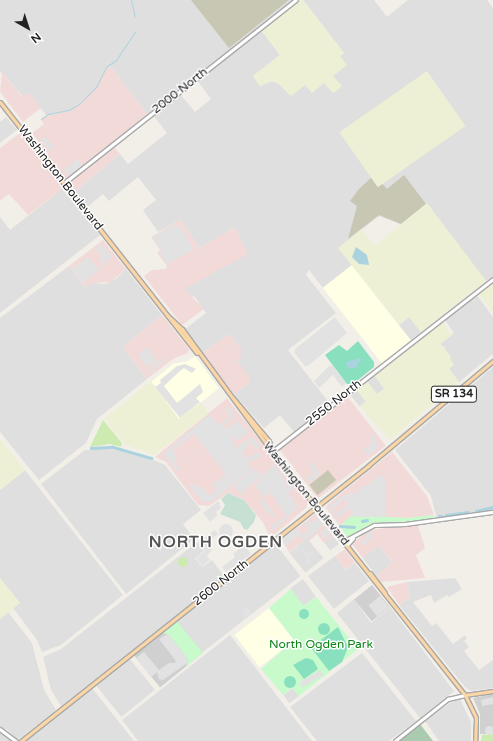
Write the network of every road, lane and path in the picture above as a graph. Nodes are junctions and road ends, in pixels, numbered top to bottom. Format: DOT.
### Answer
graph roads {
  1 [pos="296,0"];
  2 [pos="0,102"];
  3 [pos="64,183"];
  4 [pos="493,279"];
  5 [pos="493,361"];
  6 [pos="233,398"];
  7 [pos="274,451"];
  8 [pos="316,506"];
  9 [pos="493,512"];
  10 [pos="353,537"];
  11 [pos="344,540"];
  12 [pos="347,545"];
  13 [pos="493,691"];
  14 [pos="465,695"];
  15 [pos="0,729"];
  16 [pos="16,741"];
  17 [pos="21,741"];
  18 [pos="395,741"];
  19 [pos="476,741"];
  1 -- 3 [label="street, 2000 North"];
  2 -- 3 [label="main road, Washington Boulevard"];
  3 -- 6 [label="main road, Washington Boulevard"];
  4 -- 7 [label="street, 2550 North"];
  5 -- 8 [label="main road, 2600 North / SR 134"];
  6 -- 7 [label="main road, Washington Boulevard"];
  6 -- 7 [label="main road, Washington Boulevard"];
  7 -- 8 [label="main road, Washington Boulevard"];
  8 -- 11 [label="main road, Washington Boulevard"];
  8 -- 17 [label="main road, 2600 North"];
  9 -- 10 [label="street"];
  10 -- 11 [label="street"];
  10 -- 12 [label="street"];
  11 -- 12 [label="main road, Washington Boulevard"];
  12 -- 14 [label="main road, Washington Boulevard"];
  13 -- 14 [label="main road"];
  14 -- 18 [label="street"];
  14 -- 19 [label="main road, Washington Boulevard"];
  15 -- 16 [label="street"];
}
